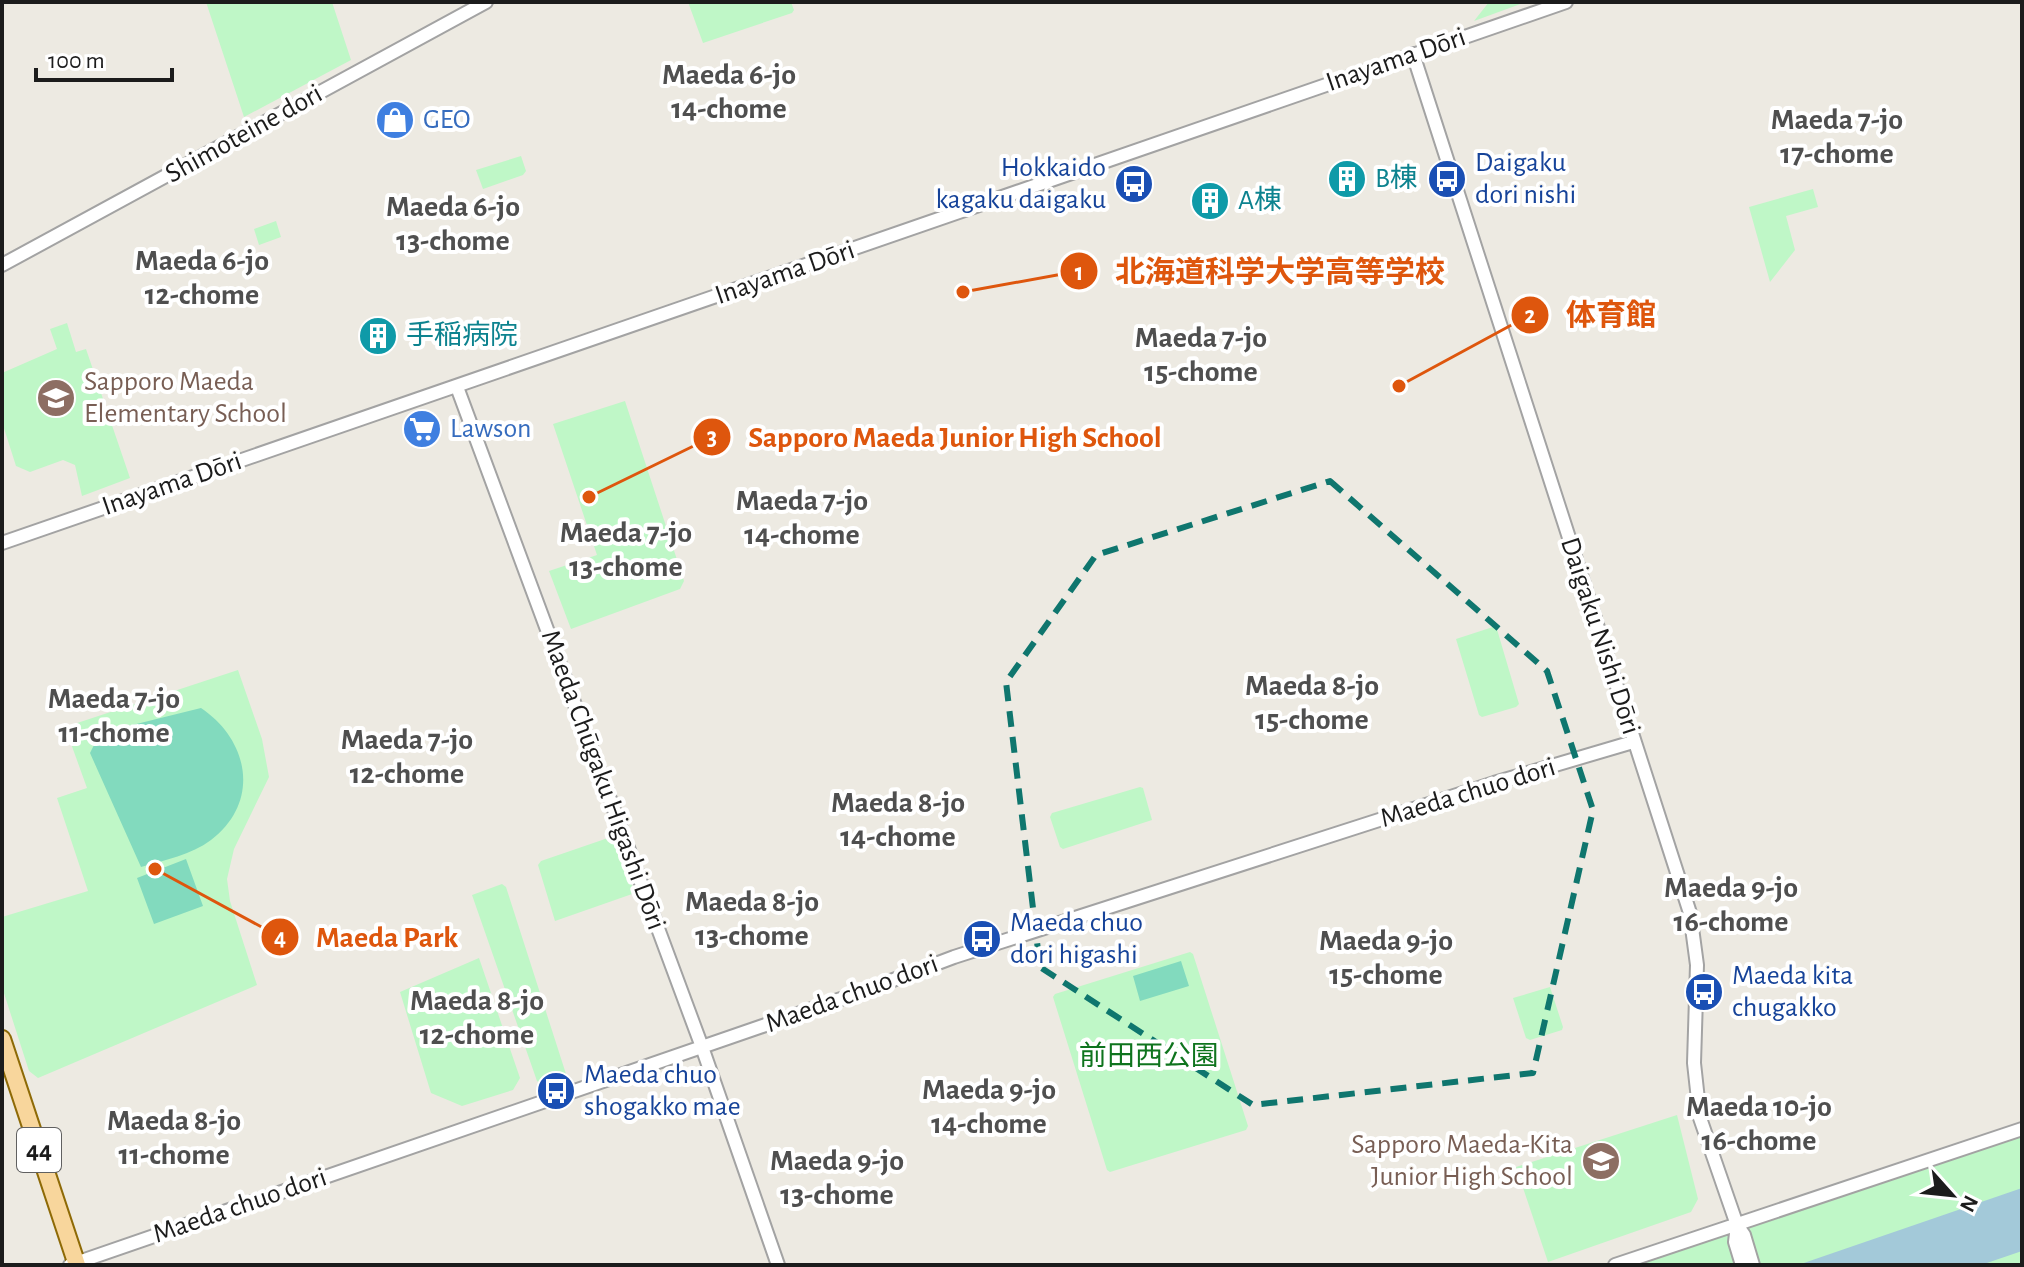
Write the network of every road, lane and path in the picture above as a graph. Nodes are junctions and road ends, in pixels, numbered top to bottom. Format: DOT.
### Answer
graph roads {
  1 [pos="486,2"];
  2 [pos="1566,2"];
  3 [pos="1413,54"];
  4 [pos="2,265"];
  5 [pos="457,387"];
  6 [pos="2,543"];
  7 [pos="1633,742"];
  8 [pos="2,1039"];
  9 [pos="702,1047"];
  10 [pos="2022,1129"];
  11 [pos="1737,1225"];
  12 [pos="1740,1240"];
  13 [pos="74,1264"];
  14 [pos="778,1265"];
  15 [pos="1615,1265"];
  16 [pos="1742,1265"];
  17 [pos="1753,1265"];
  1 -- 4 [label="street, Shimoteine dori"];
  2 -- 3 [label="street, Inayama Dōri"];
  3 -- 5 [label="street, Inayama Dōri"];
  3 -- 7 [label="street, Daigaku Nishi Dōri"];
  5 -- 6 [label="street, Inayama Dōri"];
  5 -- 9 [label="street, Maeda Chūgaku Higashi Dōri"];
  7 -- 9 [label="street, Maeda chuo dori"];
  7 -- 11 [label="street, Daigaku Nishi Dōri"];
  8 -- 13 [label="main road, 44"];
  9 -- 13 [label="street, Maeda chuo dori"];
  9 -- 14 [label="street, Maeda Chūgaku Higashi Dōri"];
  10 -- 11 [label="street"];
  11 -- 12 [label="street, Daigaku Nishi Dōri"];
  11 -- 15 [label="street"];
  12 -- 16 [label="street"];
  12 -- 17 [label="street"];
}
